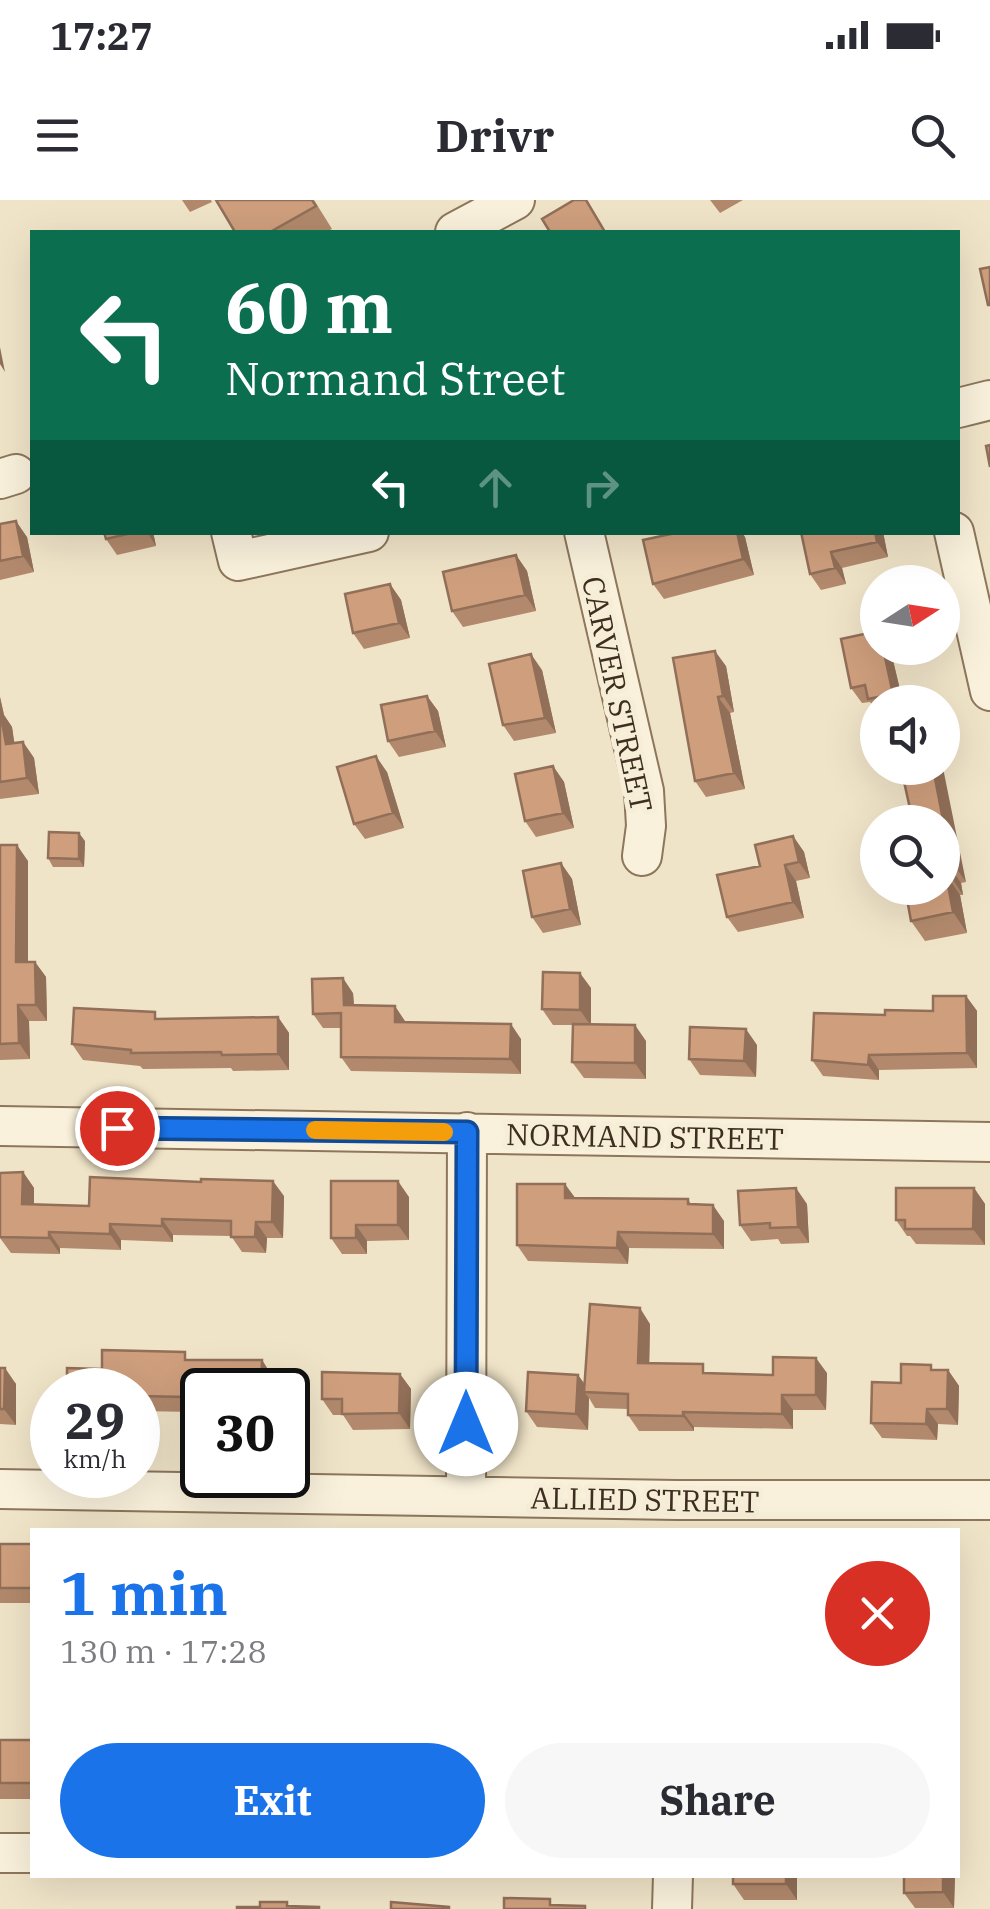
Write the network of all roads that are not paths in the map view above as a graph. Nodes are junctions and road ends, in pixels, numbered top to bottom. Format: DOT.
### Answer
graph roads {
  1 [pos="515,200"];
  2 [pos="460,230"];
  3 [pos="990,400"];
  4 [pos="960,408"];
  5 [pos="342,535"];
  6 [pos="585,535"];
  7 [pos="955,535"];
  8 [pos="234,547"];
  9 [pos="990,692"];
  10 [pos="642,856"];
  11 [pos="0,1126"];
  12 [pos="467,1132"];
  13 [pos="990,1142"];
  14 [pos="0,1489"];
  15 [pos="466,1496"];
  16 [pos="990,1500"];
  17 [pos="677,1515"];
  18 [pos="0,1852"];
  19 [pos="30,1853"];
  20 [pos="672,1878"];
  21 [pos="672,1909"];
  1 -- 2 [label="street"];
  3 -- 4 [label="street"];
  5 -- 8 [label="street"];
  6 -- 10 [label="street, CARVER STREET"];
  7 -- 9 [label="street"];
  11 -- 12 [label="street, NORMAND STREET"];
  12 -- 13 [label="street, NORMAND STREET"];
  12 -- 15 [label="street"];
  14 -- 15 [label="street, ALLIED STREET"];
  15 -- 17 [label="street, ALLIED STREET"];
  16 -- 17 [label="street, ALLIED STREET"];
  18 -- 19 [label="street"];
  20 -- 21 [label="street"];
}
